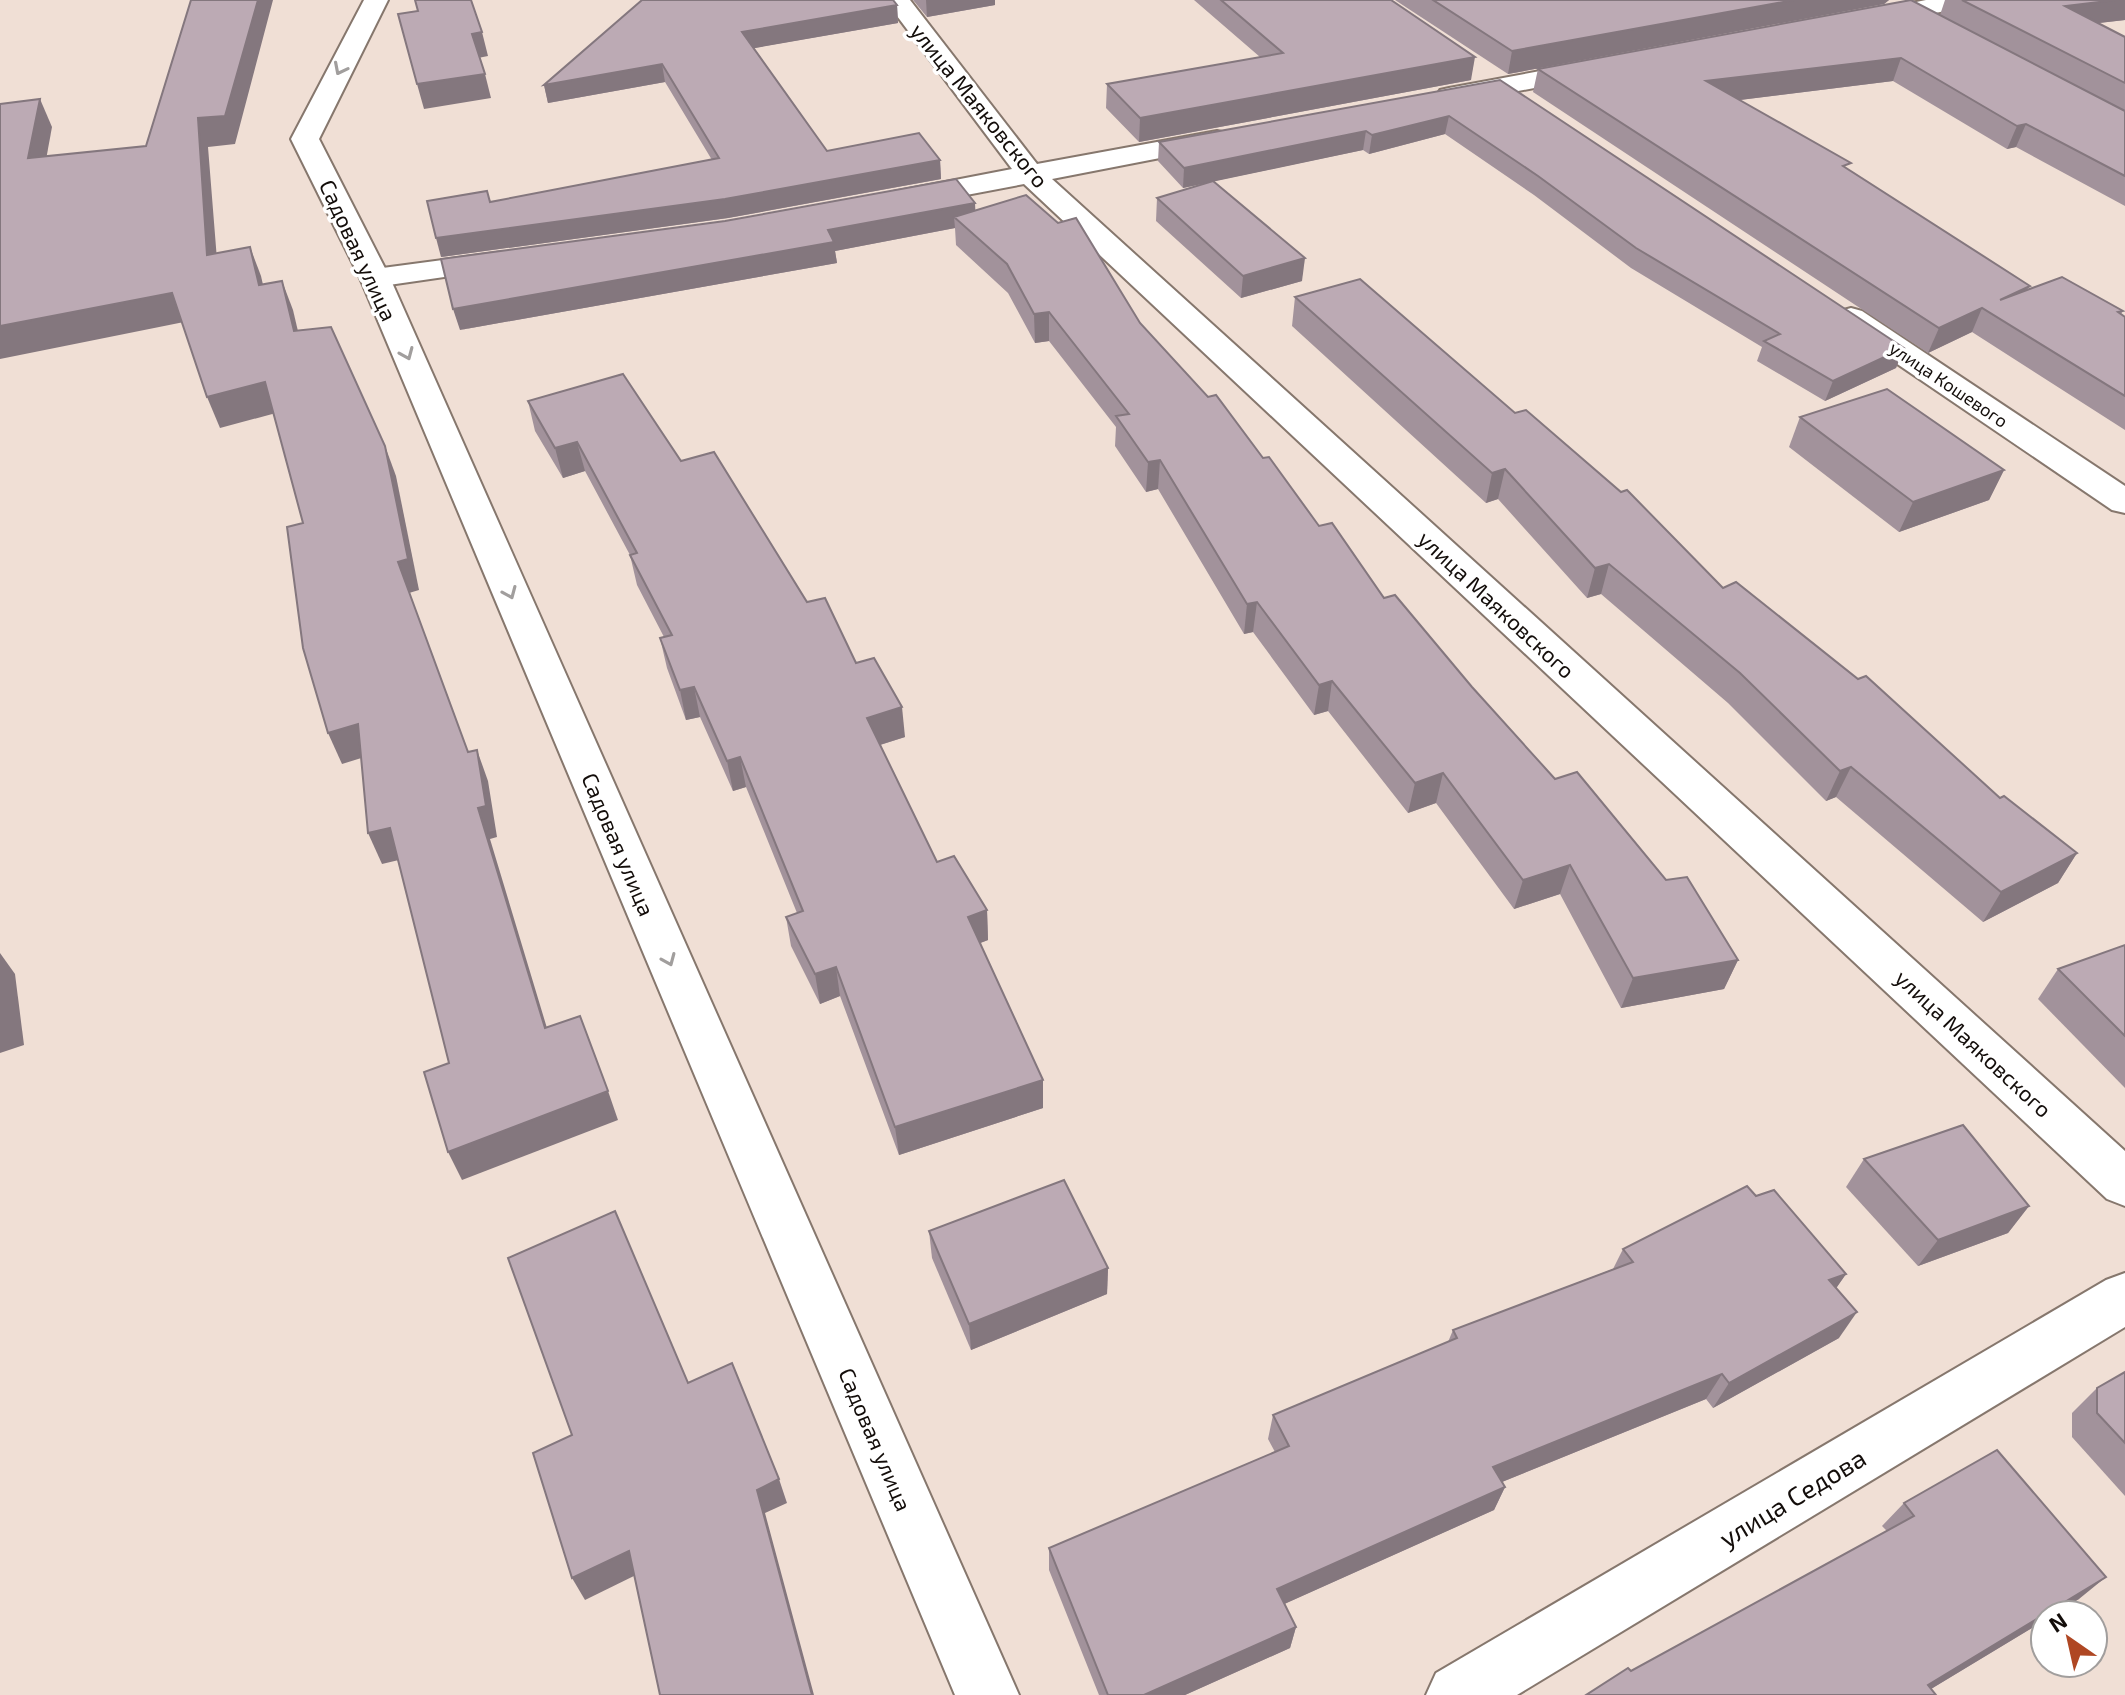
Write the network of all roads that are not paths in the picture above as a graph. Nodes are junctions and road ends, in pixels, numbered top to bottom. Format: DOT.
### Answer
graph roads {
  1 [pos="376,0"];
  2 [pos="897,0"];
  3 [pos="1965,0"];
  4 [pos="1896,6"];
  5 [pos="1846,23"];
  6 [pos="1949,33"];
  7 [pos="1464,60"];
  8 [pos="1628,63"];
  9 [pos="1503,86"];
  10 [pos="1427,100"];
  11 [pos="1543,112"];
  12 [pos="1244,134"];
  13 [pos="1030,174"];
  14 [pos="879,202"];
  15 [pos="528,258"];
  16 [pos="375,278"];
  17 [pos="1821,298"];
  18 [pos="2125,502"];
  19 [pos="2125,1183"];
  20 [pos="2125,1298"];
  21 [pos="987,1695"];
  22 [pos="1458,1695"];
  1 -- 16 [label="street, Садовая улица, one-way"];
  2 -- 13 [label="street, улица Маяковского"];
  3 -- 4 [label="street"];
  4 -- 5 [label="street"];
  4 -- 6 [label="street"];
  7 -- 9 [label="street"];
  8 -- 9 [label="street"];
  9 -- 10 [label="street"];
  9 -- 11 [label="street"];
  12 -- 13 [label="street"];
  13 -- 14 [label="street"];
  13 -- 19 [label="street, улица Маяковского"];
  15 -- 16 [label="street"];
  16 -- 21 [label="street, Садовая улица, one-way"];
  17 -- 18 [label="street, улица Кошевого"];
  20 -- 22 [label="street, улица Седова"];
}
